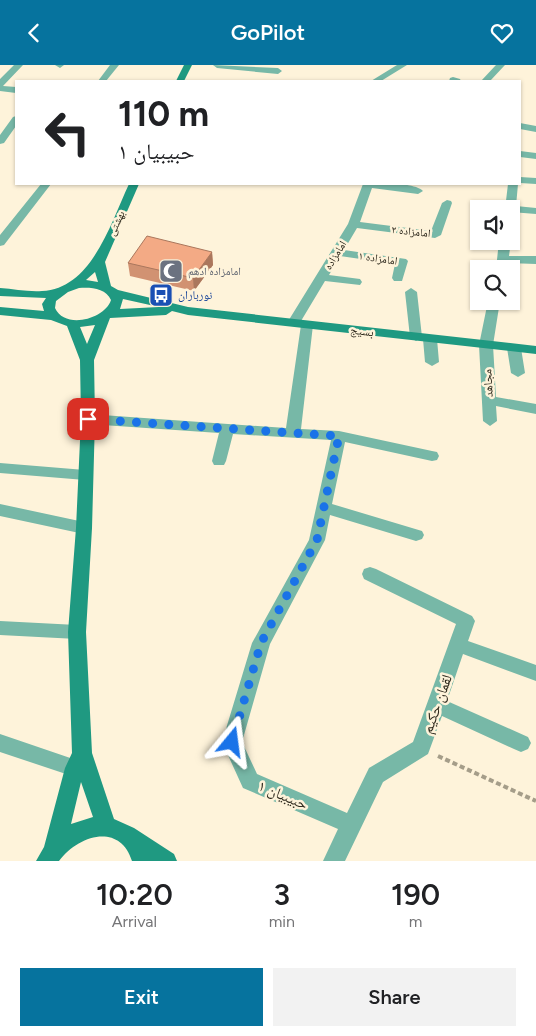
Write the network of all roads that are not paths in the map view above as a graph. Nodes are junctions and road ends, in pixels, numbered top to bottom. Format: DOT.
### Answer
graph roads {
  1 [pos="19,65"];
  2 [pos="115,65"];
  3 [pos="188,65"];
  4 [pos="217,65"];
  5 [pos="403,65"];
  6 [pos="501,65"];
  7 [pos="278,71"];
  8 [pos="103,80"];
  9 [pos="180,80"];
  10 [pos="377,80"];
  11 [pos="486,80"];
  12 [pos="0,86"];
  13 [pos="15,90"];
  14 [pos="15,120"];
  15 [pos="536,129"];
  16 [pos="521,130"];
  17 [pos="1,141"];
  18 [pos="15,142"];
  19 [pos="521,153"];
  20 [pos="536,156"];
  21 [pos="521,179"];
  22 [pos="536,181"];
  23 [pos="45,185"];
  24 [pos="134,185"];
  25 [pos="368,185"];
  26 [pos="375,185"];
  27 [pos="513,185"];
  28 [pos="418,191"];
  29 [pos="512,200"];
  30 [pos="447,203"];
  31 [pos="520,210"];
  32 [pos="536,211"];
  33 [pos="354,224"];
  34 [pos="0,243"];
  35 [pos="336,252"];
  36 [pos="536,260"];
  37 [pos="99,261"];
  38 [pos="520,262"];
  39 [pos="321,277"];
  40 [pos="398,278"];
  41 [pos="356,283"];
  42 [pos="74,285"];
  43 [pos="110,290"];
  44 [pos="0,292"];
  45 [pos="57,292"];
  46 [pos="411,292"];
  47 [pos="492,310"];
  48 [pos="0,311"];
  49 [pos="188,311"];
  50 [pos="108,315"];
  51 [pos="53,316"];
  52 [pos="72,323"];
  53 [pos="300,324"];
  54 [pos="416,337"];
  55 [pos="430,339"];
  56 [pos="486,345"];
  57 [pos="514,348"];
  58 [pos="536,351"];
  59 [pos="87,360"];
  60 [pos="432,362"];
  61 [pos="518,373"];
  62 [pos="489,400"];
  63 [pos="536,409"];
  64 [pos="88,419"];
  65 [pos="490,421"];
  66 [pos="227,428"];
  67 [pos="293,433"];
  68 [pos="339,436"];
  69 [pos="432,456"];
  70 [pos="219,461"];
  71 [pos="0,468"];
  72 [pos="85,475"];
  73 [pos="324,507"];
  74 [pos="0,510"];
  75 [pos="84,528"];
  76 [pos="416,535"];
  77 [pos="370,574"];
  78 [pos="0,628"];
  79 [pos="77,632"];
  80 [pos="458,645"];
  81 [pos="536,673"];
  82 [pos="437,705"];
  83 [pos="0,743"];
  84 [pos="521,743"];
  85 [pos="79,761"];
  86 [pos="352,825"];
  87 [pos="106,826"];
  88 [pos="133,840"];
  89 [pos="51,855"];
  90 [pos="143,861"];
  91 [pos="166,861"];
  92 [pos="334,861"];
  1 -- 12 [label="street"];
  2 -- 8 [label="street"];
  3 -- 9 [label="main road"];
  4 -- 7 [label="street"];
  5 -- 10 [label="street"];
  6 -- 11 [label="street"];
  12 -- 13 [label="street"];
  14 -- 17 [label="street"];
  15 -- 16 [label="street"];
  17 -- 18 [label="street"];
  19 -- 20 [label="street"];
  21 -- 22 [label="street"];
  23 -- 34 [label="street"];
  24 -- 37 [label="main road, بهشتی"];
  25 -- 33 [label="street, امامزاده"];
  26 -- 28 [label="street"];
  27 -- 29 [label="street"];
  30 -- 33 [label="street, امامزاده ۲"];
  31 -- 32 [label="street"];
  33 -- 35 [label="street, امامزاده"];
  35 -- 39 [label="street, امامزاده"];
  35 -- 40 [label="street, امامزاده ۱"];
  36 -- 38 [label="street"];
  37 -- 42 [label="main road"];
  37 -- 43 [label="main road"];
  39 -- 41 [label="street"];
  39 -- 53 [label="street, امامزاده"];
  42 -- 43 [label="main road"];
  42 -- 45 [label="main road"];
  43 -- 49 [label="main road"];
  43 -- 50 [label="main road"];
  44 -- 45 [label="main road"];
  45 -- 51 [label="main road"];
  46 -- 54 [label="street"];
  47 -- 56 [label="street, مجاهد"];
  48 -- 51 [label="main road"];
  49 -- 50 [label="main road"];
  49 -- 53 [label="main road, بسیج"];
  50 -- 52 [label="main road"];
  50 -- 59 [label="main road"];
  51 -- 52 [label="main road"];
  52 -- 59 [label="main road"];
  53 -- 54 [label="main road, بسیج"];
  53 -- 67 [label="street"];
  54 -- 55 [label="main road, بسیج"];
  55 -- 56 [label="main road, بسیج"];
  55 -- 60 [label="street"];
  56 -- 57 [label="main road, بسیج"];
  56 -- 62 [label="street, مجاهد"];
  57 -- 58 [label="main road, بسیج"];
  57 -- 61 [label="street"];
  59 -- 64 [label="main road"];
  62 -- 63 [label="street"];
  62 -- 65 [label="street, مجاهد"];
  64 -- 66 [label="street"];
  64 -- 72 [label="main road"];
  66 -- 67 [label="street"];
  66 -- 70 [label="street"];
  67 -- 68 [label="street"];
  68 -- 69 [label="street"];
  68 -- 73 [label="street, حبیبیان ۱"];
  71 -- 72 [label="street"];
  72 -- 75 [label="main road"];
  73 -- 76 [label="street"];
  73 -- 86 [label="street, حبیبیان ۱"];
  74 -- 75 [label="street"];
  75 -- 79 [label="main road"];
  77 -- 80 [label="street, لقمان حکیم"];
  78 -- 79 [label="street"];
  79 -- 85 [label="main road"];
  80 -- 81 [label="street"];
  80 -- 82 [label="street, لقمان حکیم"];
  82 -- 84 [label="street"];
  82 -- 86 [label="street, لقمان حکیم"];
  83 -- 85 [label="street"];
  85 -- 87 [label="main road"];
  85 -- 89 [label="main road"];
  86 -- 92 [label="street, لقمان حکیم"];
  87 -- 88 [label="main road"];
  87 -- 89 [label="main road"];
  88 -- 90 [label="main road"];
  88 -- 91 [label="main road"];
}
